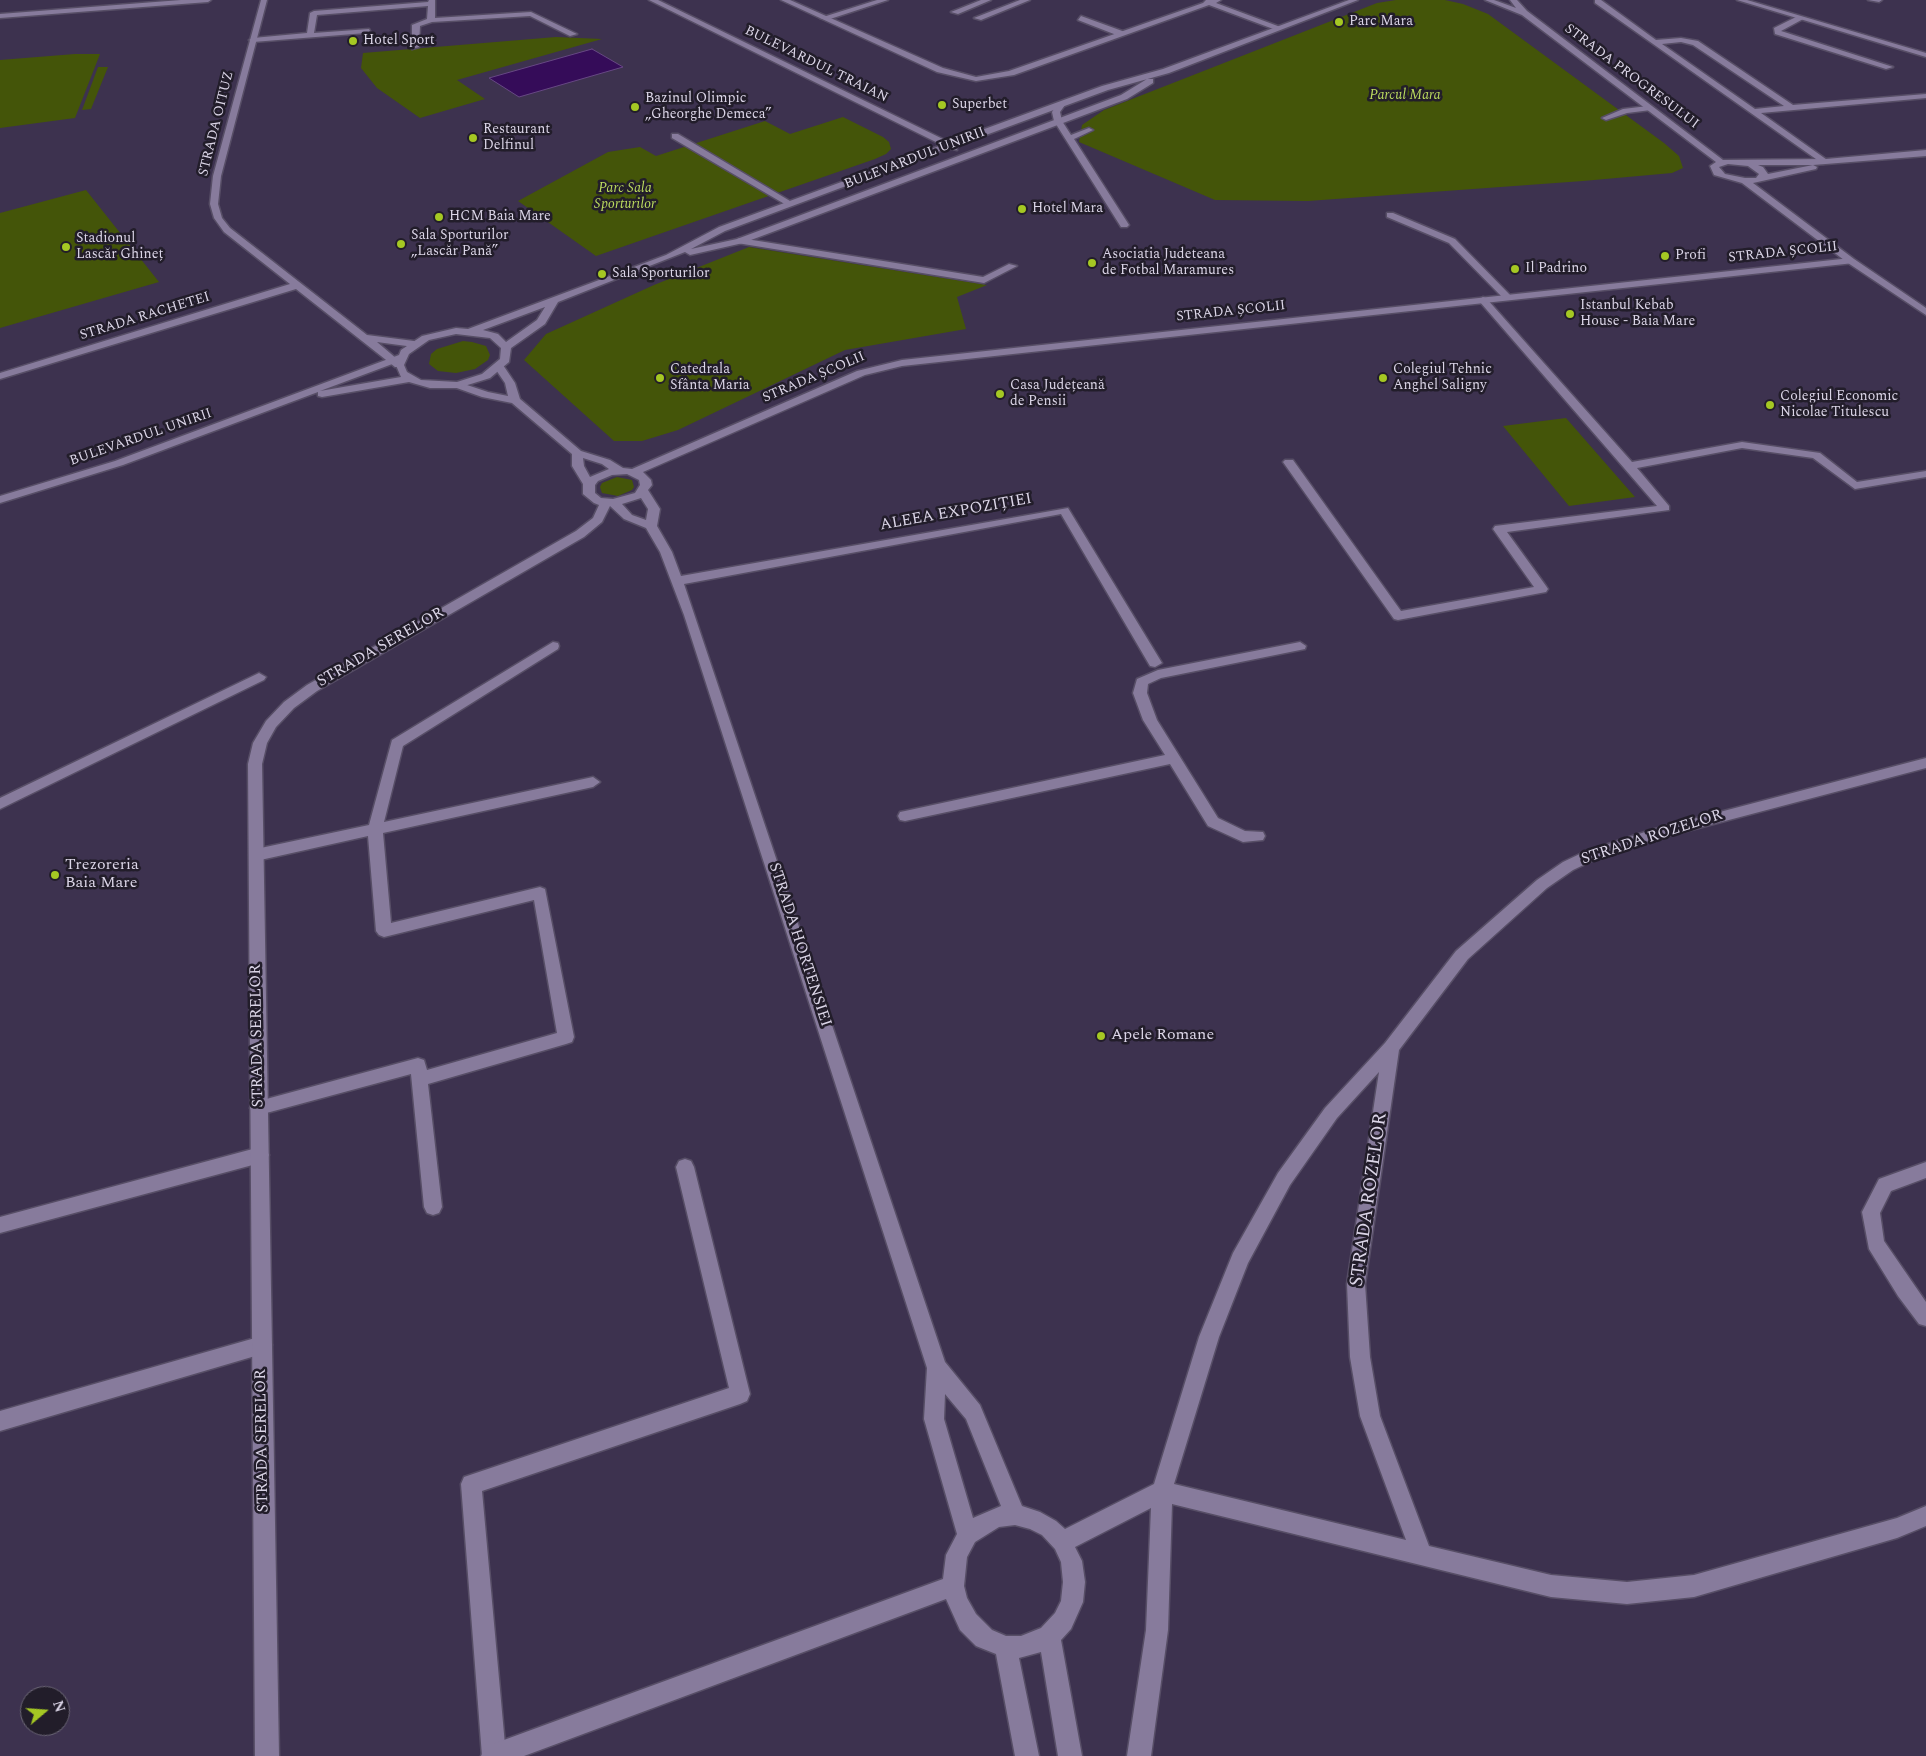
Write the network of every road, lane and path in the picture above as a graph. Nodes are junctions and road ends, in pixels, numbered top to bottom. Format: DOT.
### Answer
graph roads {
  1 [pos="208,0"];
  2 [pos="264,0"];
  3 [pos="652,0"];
  4 [pos="784,0"];
  5 [pos="880,0"];
  6 [pos="988,0"];
  7 [pos="1026,0"];
  8 [pos="1200,0"];
  9 [pos="1218,0"];
  10 [pos="1355,0"];
  11 [pos="1488,0"];
  12 [pos="1513,0"];
  13 [pos="1598,0"];
  14 [pos="1740,0"];
  15 [pos="1871,0"];
  16 [pos="1879,0"];
  17 [pos="431,2"];
  18 [pos="1209,3"];
  19 [pos="955,12"];
  20 [pos="1524,13"];
  21 [pos="0,16"];
  22 [pos="824,18"];
  23 [pos="978,18"];
  24 [pos="1081,18"];
  25 [pos="1801,18"];
  26 [pos="431,20"];
  27 [pos="1279,28"];
  28 [pos="366,31"];
  29 [pos="573,34"];
  30 [pos="1122,34"];
  31 [pos="310,35"];
  32 [pos="253,40"];
  33 [pos="1655,42"];
  34 [pos="415,47"];
  35 [pos="1926,55"];
  36 [pos="1889,67"];
  37 [pos="1166,71"];
  38 [pos="1926,96"];
  39 [pos="1061,105"];
  40 [pos="1648,108"];
  41 [pos="1792,108"];
  42 [pos="1754,112"];
  43 [pos="1606,118"];
  44 [pos="1058,121"];
  45 [pos="1089,130"];
  46 [pos="675,136"];
  47 [pos="1070,138"];
  48 [pos="950,146"];
  49 [pos="967,154"];
  50 [pos="1926,154"];
  51 [pos="1721,162"];
  52 [pos="1742,162"];
  53 [pos="1826,162"];
  54 [pos="1762,178"];
  55 [pos="1745,181"];
  56 [pos="791,204"];
  57 [pos="1390,215"];
  58 [pos="1124,225"];
  59 [pos="740,241"];
  60 [pos="669,257"];
  61 [pos="1851,261"];
  62 [pos="1012,266"];
  63 [pos="297,285"];
  64 [pos="1508,298"];
  65 [pos="554,300"];
  66 [pos="1483,300"];
  67 [pos="1926,312"];
  68 [pos="471,331"];
  69 [pos="364,337"];
  70 [pos="414,344"];
  71 [pos="506,347"];
  72 [pos="398,361"];
  73 [pos="499,367"];
  74 [pos="0,376"];
  75 [pos="409,379"];
  76 [pos="458,384"];
  77 [pos="291,399"];
  78 [pos="515,400"];
  79 [pos="577,453"];
  80 [pos="1289,462"];
  81 [pos="1629,466"];
  82 [pos="619,470"];
  83 [pos="634,472"];
  84 [pos="1926,474"];
  85 [pos="589,484"];
  86 [pos="644,491"];
  87 [pos="0,500"];
  88 [pos="610,503"];
  89 [pos="651,526"];
  90 [pos="677,581"];
  91 [pos="552,646"];
  92 [pos="1300,646"];
  93 [pos="1155,664"];
  94 [pos="259,677"];
  95 [pos="1174,758"];
  96 [pos="1926,763"];
  97 [pos="593,782"];
  98 [pos="0,804"];
  99 [pos="905,816"];
  100 [pos="375,830"];
  101 [pos="1258,836"];
  102 [pos="256,855"];
  103 [pos="1391,1048"];
  104 [pos="420,1079"];
  105 [pos="259,1108"];
  106 [pos="260,1155"];
  107 [pos="685,1167"];
  108 [pos="1926,1170"];
  109 [pos="433,1207"];
  110 [pos="0,1226"];
  111 [pos="1926,1317"];
  112 [pos="262,1345"];
  113 [pos="937,1368"];
  114 [pos="0,1421"];
  115 [pos="1162,1491"];
  116 [pos="1015,1515"];
  117 [pos="1926,1516"];
  118 [pos="968,1535"];
  119 [pos="1062,1542"];
  120 [pos="1421,1553"];
  121 [pos="953,1586"];
  122 [pos="1049,1636"];
  123 [pos="1006,1646"];
  124 [pos="267,1756"];
  125 [pos="493,1756"];
  126 [pos="1027,1756"];
  127 [pos="1070,1756"];
  128 [pos="1139,1756"];
  1 -- 21 [label="street"];
  2 -- 32 [label="street, STRADA OITUZ"];
  3 -- 48 [label="street, BULEVARDUL TRAIAN"];
  4 -- 22 [label="street"];
  5 -- 22 [label="street"];
  6 -- 19 [label="street"];
  7 -- 23 [label="street"];
  8 -- 18 [label="street"];
  9 -- 18 [label="street"];
  10 -- 27 [label="street, BULEVARDUL UNIRII"];
  11 -- 20 [label="street, STRADA PROGRESULUI"];
  12 -- 20 [label="street, STRADA PROGRESULUI"];
  13 -- 33 [label="street"];
  14 -- 25 [label="street"];
  15 -- 16 [label="street"];
  17 -- 26 [label="street"];
  17 -- 31 [label="street"];
  18 -- 27 [label="street"];
  18 -- 30 [label="street"];
  20 -- 40 [label="street, STRADA PROGRESULUI"];
  22 -- 30 [label="street"];
  24 -- 30 [label="street"];
  25 -- 35 [label="street"];
  25 -- 36 [label="street"];
  26 -- 29 [label="street"];
  26 -- 34 [label="street"];
  27 -- 37 [label="street, BULEVARDUL UNIRII"];
  28 -- 31 [label="street"];
  31 -- 32 [label="street"];
  32 -- 63 [label="street, STRADA OITUZ"];
  33 -- 41 [label="street"];
  33 -- 42 [label="street"];
  37 -- 39 [label="street, BULEVARDUL UNIRII"];
  37 -- 44 [label="street, BULEVARDUL UNIRII"];
  38 -- 41 [label="street"];
  39 -- 44 [label="street"];
  39 -- 48 [label="street, BULEVARDUL UNIRII"];
  40 -- 43 [label="street"];
  40 -- 51 [label="street, STRADA PROGRESULUI"];
  41 -- 42 [label="street"];
  42 -- 53 [label="street"];
  44 -- 47 [label="street"];
  44 -- 49 [label="street, BULEVARDUL UNIRII"];
  45 -- 47 [label="street"];
  46 -- 56 [label="street"];
  47 -- 58 [label="street"];
  48 -- 49 [label="street, BULEVARDUL TRAIAN"];
  48 -- 56 [label="street, BULEVARDUL UNIRII"];
  49 -- 59 [label="street, BULEVARDUL UNIRII"];
  50 -- 53 [label="street"];
  51 -- 52 [label="street"];
  51 -- 55 [label="street"];
  52 -- 53 [label="street"];
  52 -- 54 [label="street"];
  53 -- 54 [label="street"];
  54 -- 55 [label="street"];
  55 -- 61 [label="street"];
  56 -- 60 [label="street, BULEVARDUL UNIRII"];
  57 -- 64 [label="street"];
  59 -- 60 [label="street, BULEVARDUL UNIRII"];
  59 -- 62 [label="street"];
  60 -- 65 [label="street, BULEVARDUL UNIRII"];
  61 -- 64 [label="street, STRADA ȘCOLII"];
  61 -- 67 [label="street"];
  63 -- 69 [label="street, STRADA OITUZ"];
  63 -- 74 [label="street, STRADA RACHETEI"];
  64 -- 66 [label="street, STRADA ȘCOLII"];
  65 -- 68 [label="street, BULEVARDUL UNIRII"];
  65 -- 71 [label="street"];
  66 -- 81 [label="street"];
  66 -- 83 [label="street, STRADA ȘCOLII"];
  68 -- 70 [label="street"];
  68 -- 71 [label="street"];
  69 -- 70 [label="street, STRADA OITUZ"];
  69 -- 72 [label="street, STRADA OITUZ"];
  70 -- 72 [label="street"];
  71 -- 73 [label="street"];
  72 -- 75 [label="street, STRADA OITUZ"];
  72 -- 77 [label="street, BULEVARDUL UNIRII"];
  73 -- 76 [label="street"];
  73 -- 78 [label="street"];
  75 -- 76 [label="street"];
  75 -- 77 [label="street, BULEVARDUL UNIRII"];
  76 -- 78 [label="street"];
  77 -- 87 [label="street, BULEVARDUL UNIRII"];
  78 -- 79 [label="street"];
  79 -- 82 [label="street"];
  79 -- 85 [label="street"];
  80 -- 81 [label="street"];
  81 -- 84 [label="street"];
  82 -- 83 [label="street"];
  82 -- 85 [label="street"];
  83 -- 86 [label="street, STRADA HORTENSIEI"];
  85 -- 88 [label="street"];
  86 -- 88 [label="street"];
  86 -- 89 [label="street, STRADA HORTENSIEI"];
  88 -- 89 [label="street"];
  88 -- 102 [label="street, STRADA SERELOR"];
  89 -- 90 [label="street, STRADA HORTENSIEI"];
  90 -- 93 [label="street, ALEEA EXPOZIȚIEI"];
  90 -- 113 [label="street, STRADA HORTENSIEI"];
  91 -- 100 [label="street"];
  92 -- 95 [label="street"];
  94 -- 98 [label="street"];
  95 -- 99 [label="street"];
  95 -- 101 [label="street"];
  96 -- 103 [label="street, STRADA ROZELOR"];
  97 -- 100 [label="street"];
  100 -- 102 [label="street"];
  100 -- 104 [label="street"];
  102 -- 105 [label="street, STRADA SERELOR"];
  103 -- 115 [label="street, STRADA ROZELOR"];
  103 -- 120 [label="street, STRADA ROZELOR"];
  104 -- 105 [label="street"];
  104 -- 109 [label="street"];
  105 -- 106 [label="street, STRADA SERELOR"];
  106 -- 110 [label="street"];
  106 -- 112 [label="street, STRADA SERELOR"];
  107 -- 125 [label="street"];
  108 -- 111 [label="street"];
  112 -- 114 [label="street"];
  112 -- 124 [label="street, STRADA SERELOR"];
  113 -- 116 [label="street, STRADA HORTENSIEI"];
  113 -- 118 [label="street, STRADA HORTENSIEI"];
  115 -- 119 [label="street"];
  115 -- 120 [label="street"];
  115 -- 128 [label="street"];
  116 -- 118 [label="street"];
  116 -- 119 [label="street"];
  117 -- 120 [label="street"];
  118 -- 121 [label="street"];
  119 -- 122 [label="street"];
  121 -- 123 [label="street"];
  121 -- 125 [label="street"];
  122 -- 123 [label="street"];
  122 -- 127 [label="street"];
  123 -- 126 [label="street"];
}
